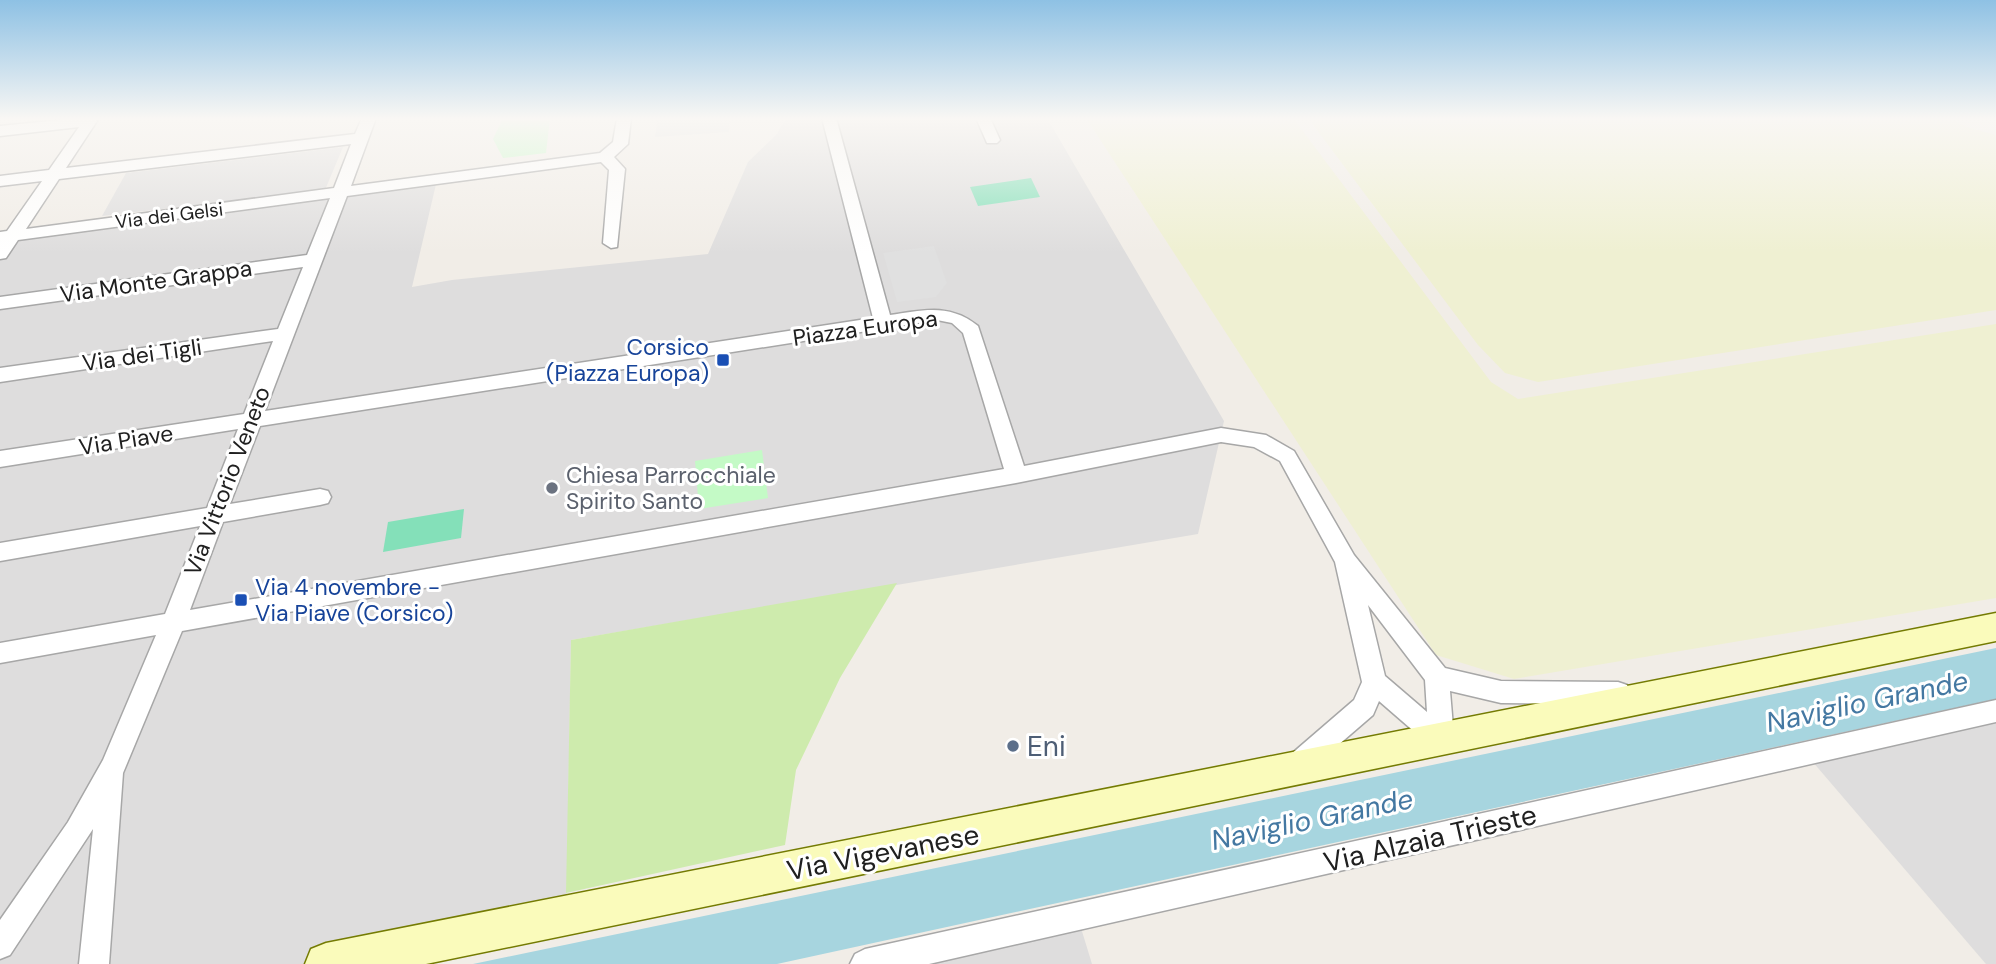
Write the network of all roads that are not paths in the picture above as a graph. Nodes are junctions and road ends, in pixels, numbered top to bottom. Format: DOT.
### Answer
graph roads {
  1 [pos="62,163"];
  2 [pos="149,163"];
  3 [pos="351,163"];
  4 [pos="561,163"];
  5 [pos="611,163"];
  6 [pos="841,163"];
  7 [pos="55,174"];
  8 [pos="0,181"];
  9 [pos="339,193"];
  10 [pos="6,236"];
  11 [pos="611,243"];
  12 [pos="0,254"];
  13 [pos="312,260"];
  14 [pos="0,303"];
  15 [pos="883,322"];
  16 [pos="283,334"];
  17 [pos="0,375"];
  18 [pos="251,420"];
  19 [pos="0,459"];
  20 [pos="1016,475"];
  21 [pos="320,497"];
  22 [pos="214,514"];
  23 [pos="0,552"];
  24 [pos="1346,561"];
  25 [pos="173,624"];
  26 [pos="1996,627"];
  27 [pos="0,653"];
  28 [pos="1437,677"];
  29 [pos="1374,682"];
  30 [pos="1662,694"];
  31 [pos="1996,712"];
  32 [pos="1441,739"];
  33 [pos="113,767"];
  34 [pos="1293,769"];
  35 [pos="8,920"];
  36 [pos="0,945"];
  37 [pos="94,964"];
  38 [pos="326,964"];
  39 [pos="865,964"];
  1 -- 7 [label="street"];
  2 -- 7 [label="street"];
  3 -- 9 [label="street, Via Vittorio Veneto"];
  4 -- 9 [label="street, Via dei Gelsi"];
  5 -- 11 [label="street"];
  6 -- 15 [label="street"];
  7 -- 8 [label="street"];
  7 -- 10 [label="street"];
  9 -- 10 [label="street, Via dei Gelsi"];
  9 -- 13 [label="street, Via Vittorio Veneto"];
  10 -- 12 [label="street"];
  13 -- 14 [label="street, Via Monte Grappa"];
  13 -- 16 [label="street, Via Vittorio Veneto"];
  15 -- 18 [label="street, Piazza Europa"];
  15 -- 20 [label="street, Piazza Europa"];
  16 -- 17 [label="street, Via dei Tigli"];
  16 -- 18 [label="street, Via Vittorio Veneto"];
  18 -- 19 [label="street, Via Piave"];
  18 -- 22 [label="street, Via Vittorio Veneto"];
  20 -- 24 [label="street"];
  20 -- 25 [label="street"];
  21 -- 22 [label="street"];
  22 -- 23 [label="street"];
  22 -- 25 [label="street, Via Vittorio Veneto"];
  24 -- 28 [label="street"];
  24 -- 29 [label="street"];
  25 -- 27 [label="street"];
  25 -- 33 [label="street, Via Vittorio Veneto"];
  26 -- 30 [label="main road, Via Vigevanese"];
  28 -- 30 [label="street"];
  28 -- 32 [label="street"];
  29 -- 32 [label="street"];
  29 -- 34 [label="street"];
  30 -- 32 [label="main road, Via Vigevanese"];
  31 -- 39 [label="street, Via Alzaia Trieste"];
  32 -- 34 [label="main road, Via Vigevanese"];
  33 -- 35 [label="street, Via Vittorio Veneto"];
  33 -- 37 [label="street, Via Vittorio Veneto"];
  34 -- 38 [label="main road, Via Vigevanese"];
  35 -- 36 [label="street, Via Vittorio Veneto"];
}
